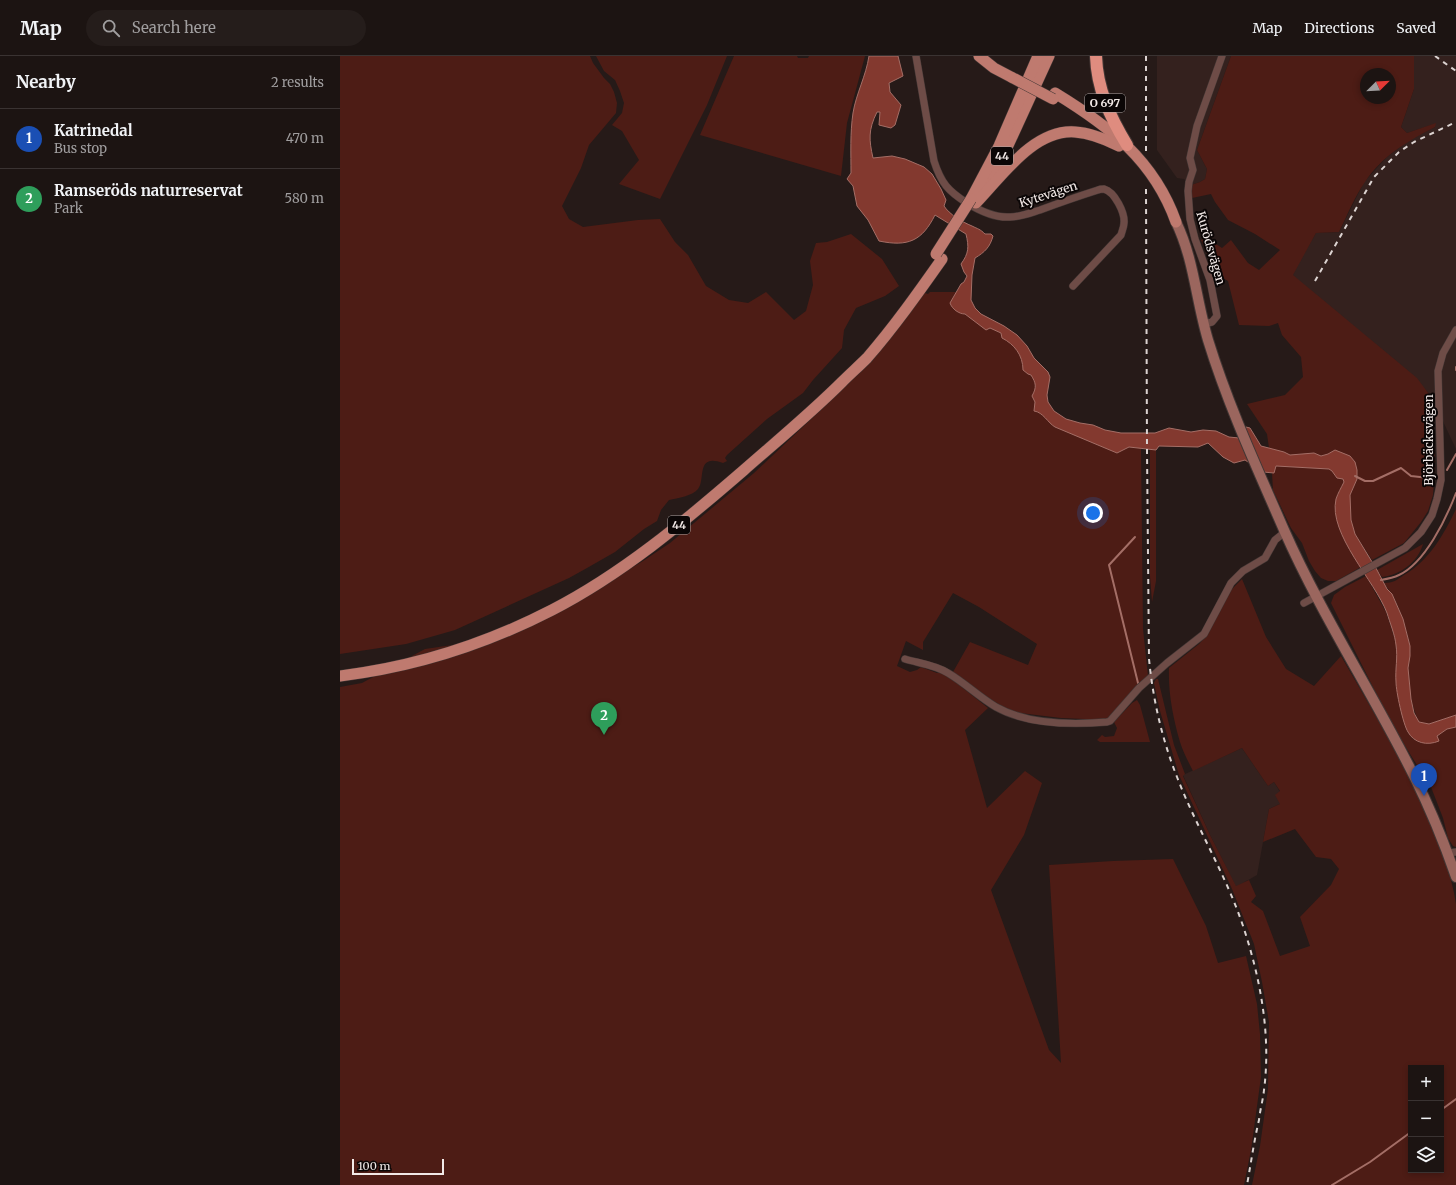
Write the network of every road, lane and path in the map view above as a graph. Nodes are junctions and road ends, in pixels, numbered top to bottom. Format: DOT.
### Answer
graph roads {
  1 [pos="916,56"];
  2 [pos="980,56"];
  3 [pos="990,56"];
  4 [pos="1049,56"];
  5 [pos="1096,56"];
  6 [pos="1222,56"];
  7 [pos="1037,58"];
  8 [pos="1014,75"];
  9 [pos="1123,146"];
  10 [pos="974,201"];
  11 [pos="1176,222"];
  12 [pos="939,256"];
  13 [pos="1073,286"];
  14 [pos="1204,324"];
  15 [pos="1456,330"];
  16 [pos="1285,532"];
  17 [pos="1317,596"];
  18 [pos="1304,603"];
  19 [pos="905,659"];
  20 [pos="340,669"];
  21 [pos="340,676"];
  22 [pos="1452,853"];
  23 [pos="1456,877"];
  1 -- 13 [label="street, Kytevägen"];
  2 -- 8 [label="main road, O 697"];
  3 -- 8 [label="main road"];
  4 -- 10 [label="main road, 44"];
  5 -- 9 [label="highway, O 697"];
  6 -- 14 [label="street, Kurödsvägen"];
  7 -- 10 [label="main road, 44"];
  8 -- 9 [label="main road, O 697, bridge"];
  9 -- 10 [label="main road"];
  9 -- 11 [label="main road, O 697"];
  10 -- 12 [label="main road, 44"];
  11 -- 14 [label="street, O 697"];
  12 -- 20 [label="main road, 44"];
  12 -- 21 [label="main road, 44"];
  14 -- 16 [label="street, O 697"];
  15 -- 17 [label="street, Björbäcksvägen"];
  16 -- 17 [label="street, O 697"];
  16 -- 19 [label="street"];
  17 -- 18 [label="street, Björbäcksvägen"];
  17 -- 22 [label="street, O 697"];
  22 -- 23 [label="street, O 697"];
}
